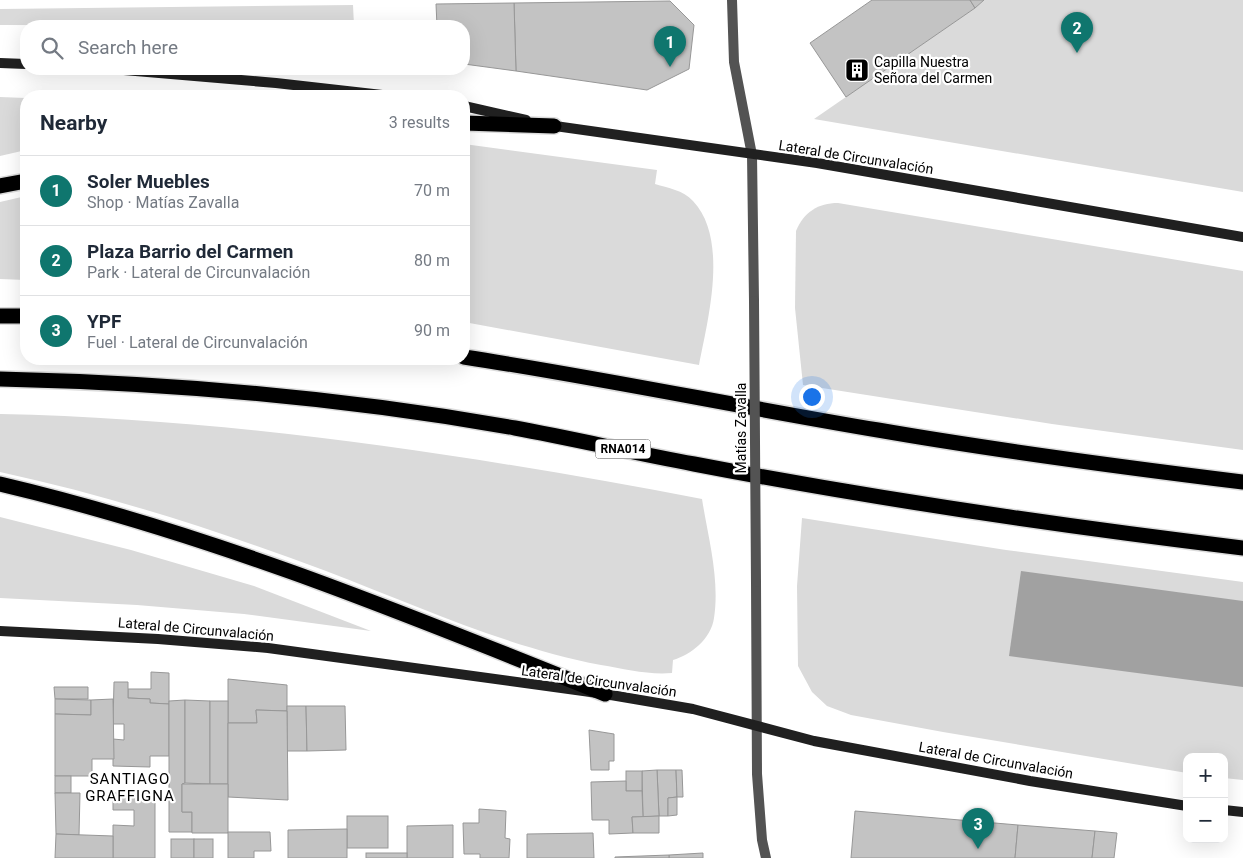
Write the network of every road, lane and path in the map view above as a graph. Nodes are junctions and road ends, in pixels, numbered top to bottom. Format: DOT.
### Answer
graph roads {
  1 [pos="732,0"];
  2 [pos="0,63"];
  3 [pos="20,64"];
  4 [pos="186,75"];
  5 [pos="338,90"];
  6 [pos="470,107"];
  7 [pos="470,123"];
  8 [pos="554,126"];
  9 [pos="752,155"];
  10 [pos="20,182"];
  11 [pos="0,186"];
  12 [pos="1243,236"];
  13 [pos="0,316"];
  14 [pos="20,316"];
  15 [pos="470,358"];
  16 [pos="0,379"];
  17 [pos="1243,482"];
  18 [pos="0,484"];
  19 [pos="1243,548"];
  20 [pos="0,631"];
  21 [pos="605,694"];
  22 [pos="756,726"];
  23 [pos="1183,805"];
  24 [pos="1228,810"];
  25 [pos="1243,812"];
  26 [pos="766,858"];
  1 -- 9 [label="street, Matías Zavalla"];
  2 -- 3 [label="street"];
  4 -- 5 [label="street"];
  6 -- 8 [label="street, Lateral de Circunvalación"];
  7 -- 8 [label="highway"];
  8 -- 9 [label="street, Lateral de Circunvalación"];
  9 -- 12 [label="street, Lateral de Circunvalación"];
  9 -- 22 [label="street, Matías Zavalla, bridge"];
  10 -- 11 [label="highway"];
  13 -- 14 [label="highway"];
  15 -- 17 [label="highway"];
  16 -- 19 [label="highway, RNA014"];
  18 -- 21 [label="highway"];
  20 -- 21 [label="street, Lateral de Circunvalación"];
  21 -- 22 [label="street, Lateral de Circunvalación"];
  22 -- 23 [label="street, Lateral de Circunvalación"];
  22 -- 26 [label="street, Matías Zavalla"];
  24 -- 25 [label="street"];
}
